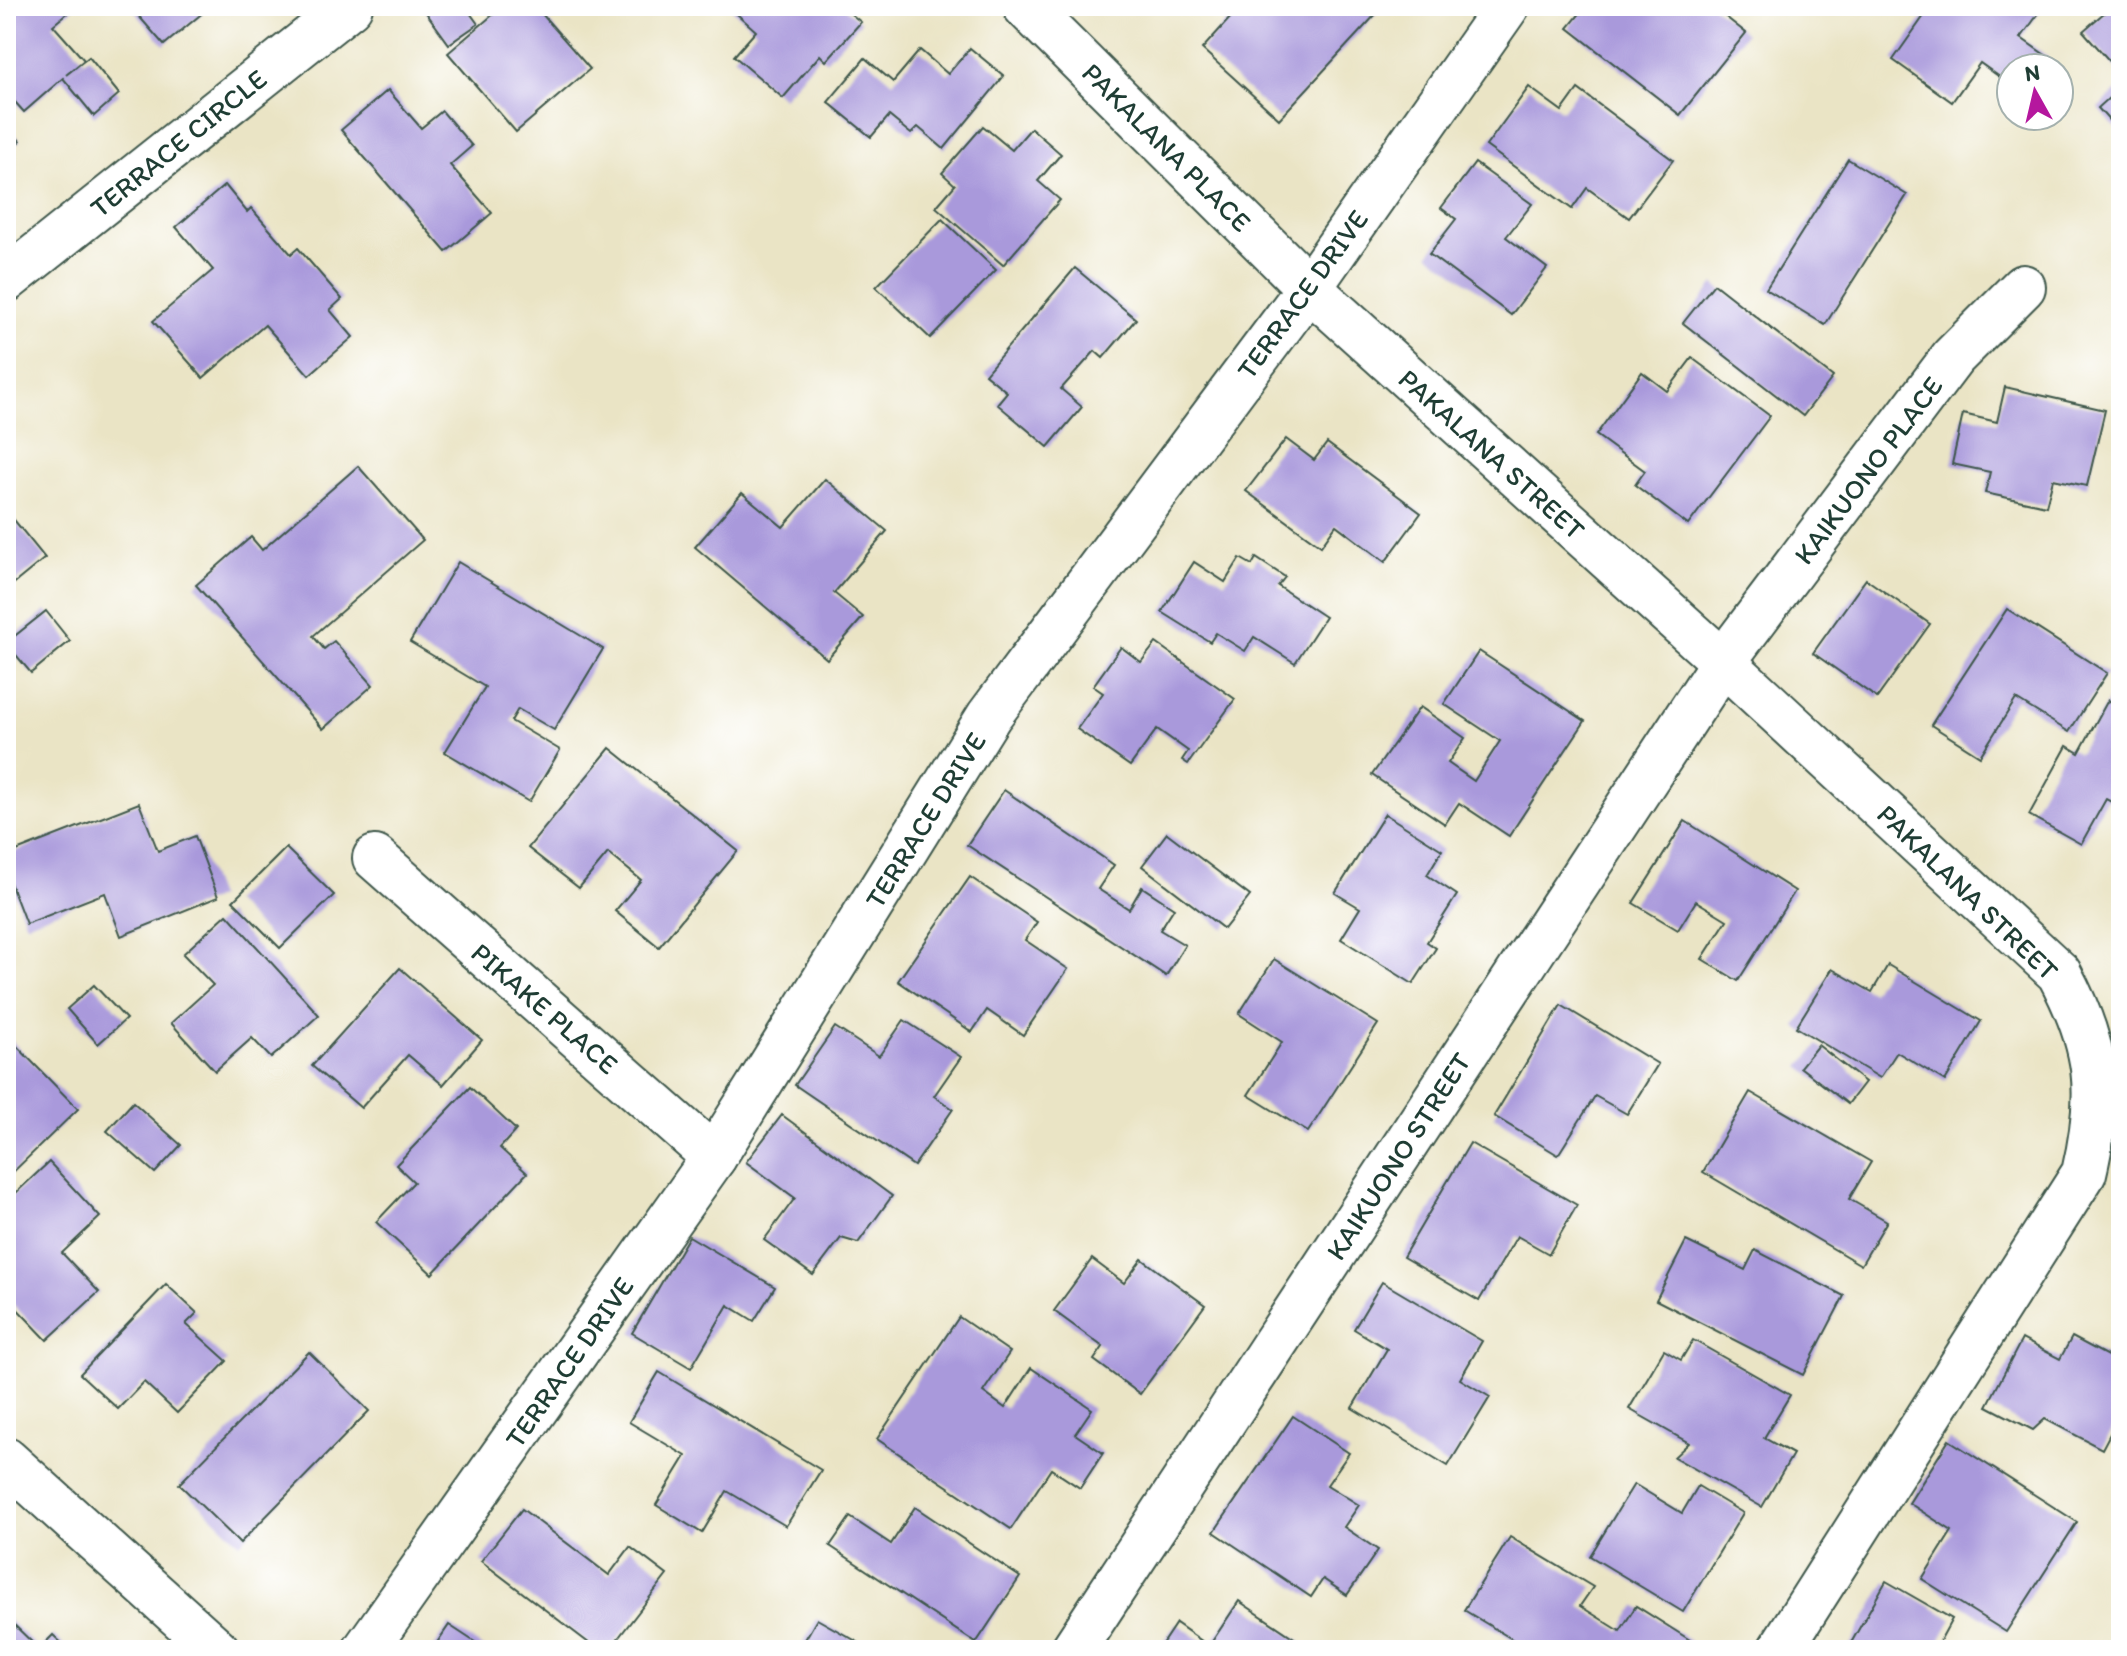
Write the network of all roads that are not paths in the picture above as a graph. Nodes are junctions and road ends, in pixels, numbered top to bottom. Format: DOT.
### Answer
graph roads {
  1 [pos="350,6"];
  2 [pos="1025,6"];
  3 [pos="1507,6"];
  4 [pos="6,280"];
  5 [pos="2023,287"];
  6 [pos="1309,288"];
  7 [pos="1723,662"];
  8 [pos="375,858"];
  9 [pos="714,1157"];
  10 [pos="6,1460"];
  11 [pos="217,1650"];
  12 [pos="365,1650"];
  13 [pos="1073,1650"];
  14 [pos="1780,1650"];
  1 -- 4 [label="street, TERRACE CIRCLE"];
  2 -- 6 [label="street, PAKALANA PLACE"];
  3 -- 6 [label="street, TERRACE DRIVE"];
  5 -- 7 [label="street, KAIKUONO PLACE"];
  6 -- 7 [label="street, PAKALANA STREET"];
  6 -- 9 [label="street, TERRACE DRIVE"];
  7 -- 13 [label="street, KAIKUONO STREET"];
  7 -- 14 [label="street, PAKALANA STREET"];
  8 -- 9 [label="street, PIKAKE PLACE"];
  9 -- 12 [label="street, TERRACE DRIVE"];
  10 -- 11 [label="street"];
}
